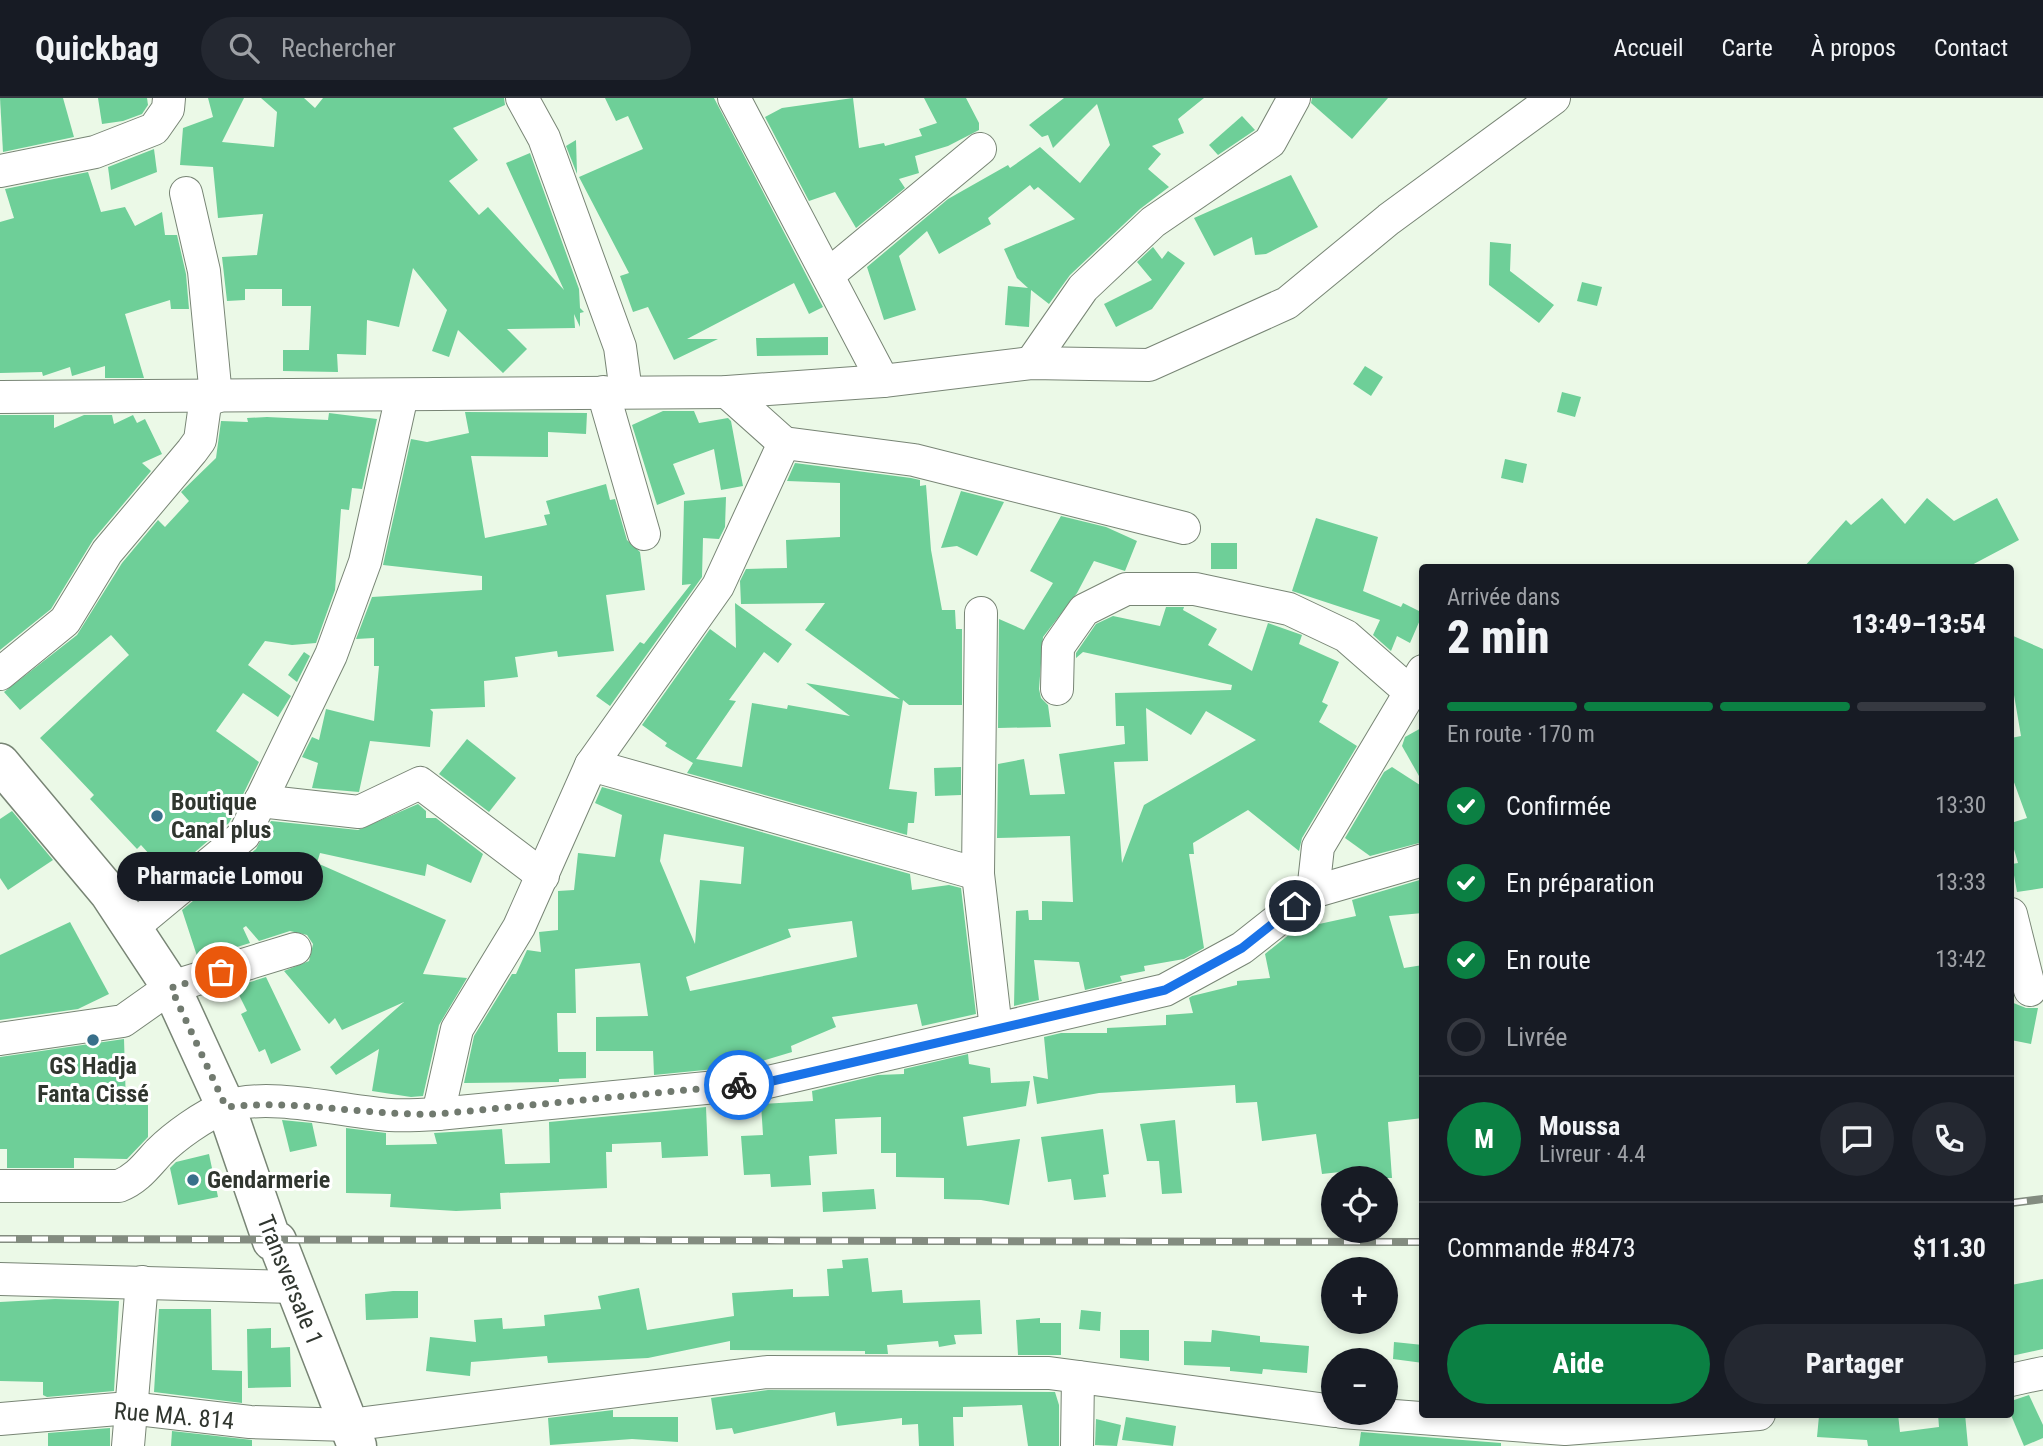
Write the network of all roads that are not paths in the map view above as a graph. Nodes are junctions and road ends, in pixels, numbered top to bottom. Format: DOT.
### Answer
graph roads {
  1 [pos="169,98"];
  2 [pos="522,98"];
  3 [pos="734,98"];
  4 [pos="1294,98"];
  5 [pos="1554,98"];
  6 [pos="980,149"];
  7 [pos="0,171"];
  8 [pos="186,193"];
  9 [pos="828,275"];
  10 [pos="1031,363"];
  11 [pos="883,381"];
  12 [pos="615,392"];
  13 [pos="727,392"];
  14 [pos="402,395"];
  15 [pos="0,397"];
  16 [pos="211,397"];
  17 [pos="784,443"];
  18 [pos="1184,528"];
  19 [pos="644,534"];
  20 [pos="981,613"];
  21 [pos="0,674"];
  22 [pos="1417,682"];
  23 [pos="1057,690"];
  24 [pos="592,765"];
  25 [pos="4,775"];
  26 [pos="260,801"];
  27 [pos="1419,861"];
  28 [pos="978,874"];
  29 [pos="542,876"];
  30 [pos="1313,892"];
  31 [pos="2014,927"];
  32 [pos="132,928"];
  33 [pos="295,949"];
  34 [pos="171,988"];
  35 [pos="2028,989"];
  36 [pos="996,1028"];
  37 [pos="0,1039"];
  38 [pos="226,1107"];
  39 [pos="438,1114"];
  40 [pos="0,1186"];
  41 [pos="0,1279"];
  42 [pos="142,1282"];
  43 [pos="295,1287"];
  44 [pos="2043,1373"];
  45 [pos="1078,1377"];
  46 [pos="2014,1379"];
  47 [pos="129,1408"];
  48 [pos="1321,1409"];
  49 [pos="1398,1418"];
  50 [pos="1727,1418"];
  51 [pos="0,1419"];
  52 [pos="353,1436"];
  53 [pos="1568,1438"];
  54 [pos="128,1446"];
  55 [pos="1077,1446"];
  1 -- 7 [label="street"];
  2 -- 12 [label="street"];
  3 -- 9 [label="street"];
  4 -- 10 [label="street"];
  5 -- 10 [label="street"];
  6 -- 9 [label="street"];
  8 -- 16 [label="street"];
  9 -- 11 [label="street"];
  10 -- 11 [label="street"];
  11 -- 13 [label="street"];
  12 -- 13 [label="street"];
  12 -- 14 [label="street"];
  12 -- 19 [label="street"];
  13 -- 17 [label="street"];
  14 -- 16 [label="street"];
  14 -- 26 [label="street"];
  15 -- 16 [label="street"];
  16 -- 21 [label="street"];
  17 -- 18 [label="street"];
  17 -- 24 [label="street"];
  20 -- 28 [label="street"];
  22 -- 23 [label="street"];
  22 -- 30 [label="street"];
  24 -- 28 [label="street"];
  24 -- 29 [label="street"];
  25 -- 32 [label="main road, Transversale 1"];
  26 -- 29 [label="street"];
  26 -- 32 [label="street"];
  27 -- 30 [label="street"];
  28 -- 36 [label="street"];
  29 -- 39 [label="street"];
  30 -- 36 [label="street"];
  31 -- 35 [label="street"];
  32 -- 34 [label="main road, Transversale 1"];
  33 -- 34 [label="street"];
  34 -- 37 [label="street"];
  34 -- 38 [label="main road, Transversale 1"];
  36 -- 39 [label="street"];
  38 -- 39 [label="street"];
  38 -- 40 [label="street"];
  38 -- 43 [label="main road, Transversale 1"];
  41 -- 42 [label="street"];
  42 -- 43 [label="street"];
  42 -- 47 [label="street"];
  43 -- 52 [label="main road, Transversale 1"];
  44 -- 46 [label="street"];
  45 -- 48 [label="street, Rue MA. 814"];
  45 -- 52 [label="street, Rue MA. 814"];
  45 -- 55 [label="street"];
  47 -- 51 [label="street, Rue MA. 814"];
  47 -- 52 [label="street, Rue MA. 814"];
  47 -- 54 [label="street"];
  49 -- 53 [label="street"];
  50 -- 53 [label="street"];
}
